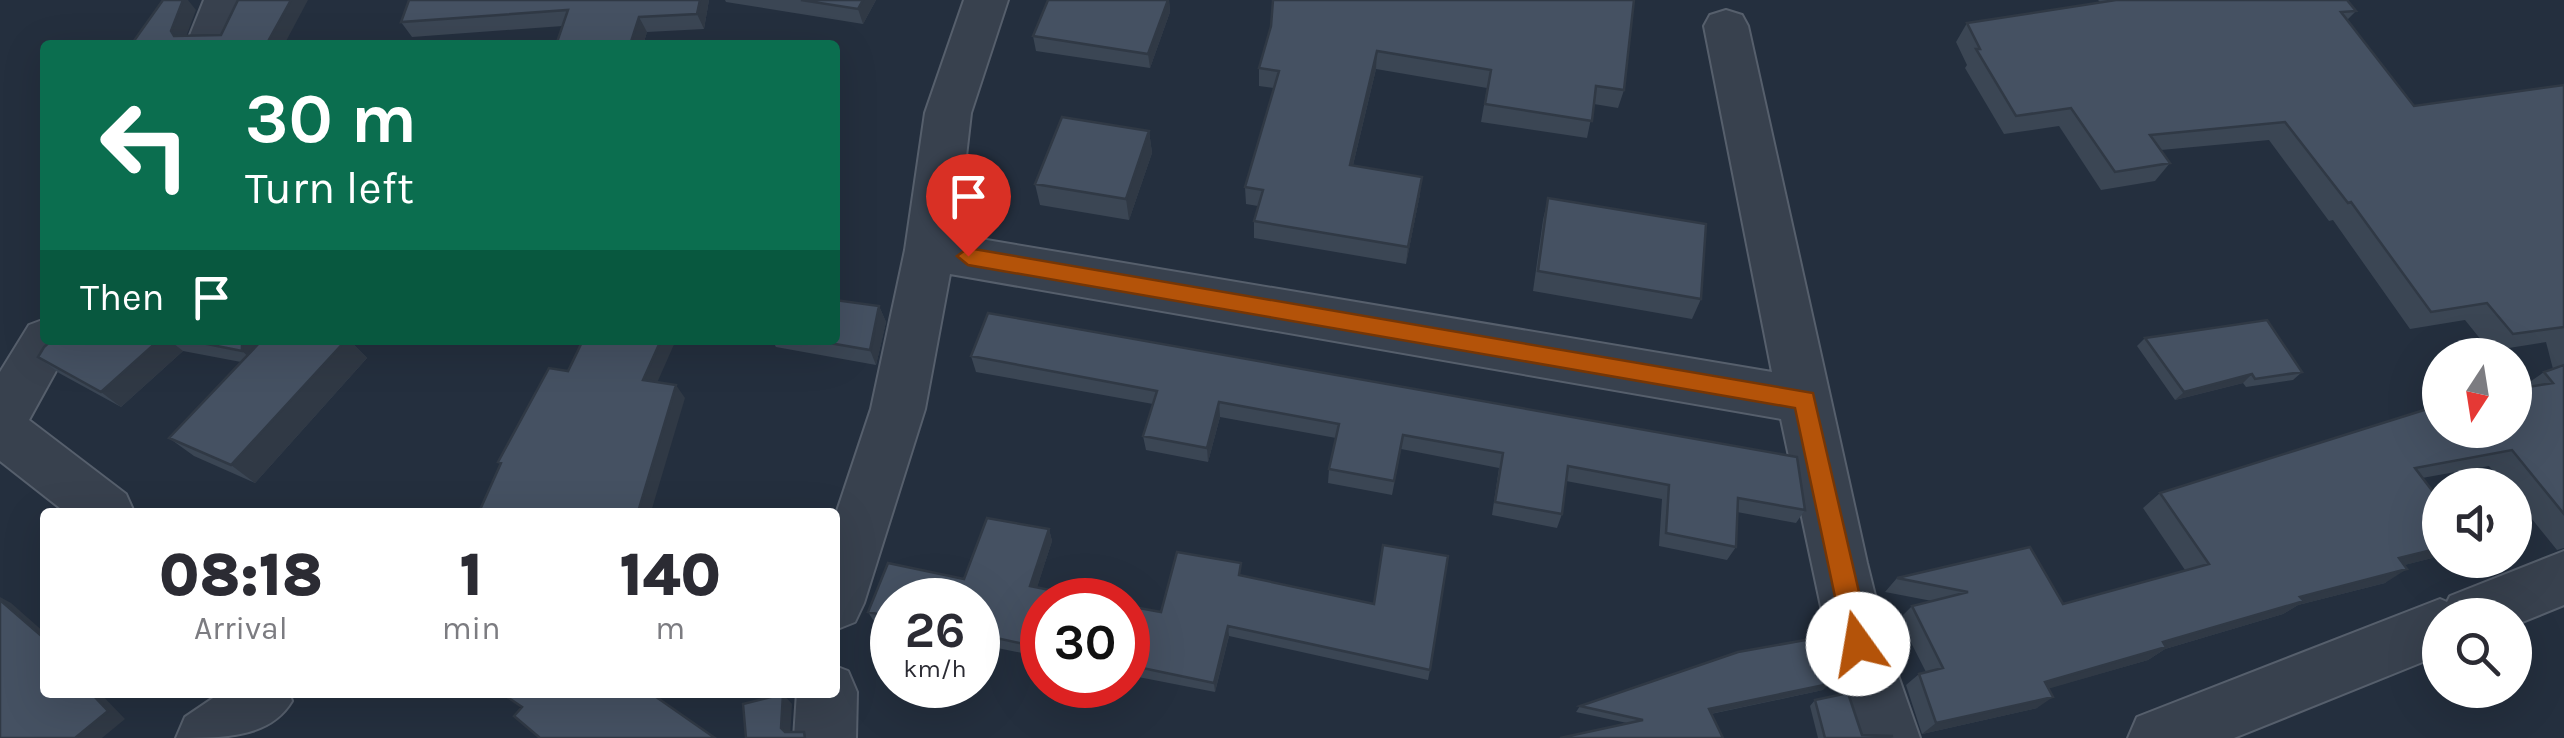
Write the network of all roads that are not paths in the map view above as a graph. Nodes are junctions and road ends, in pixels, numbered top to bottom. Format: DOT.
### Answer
graph roads {
  1 [pos="226,0"];
  2 [pos="986,0"];
  3 [pos="1726,26"];
  4 [pos="210,40"];
  5 [pos="930,250"];
  6 [pos="45,345"];
  7 [pos="1805,400"];
  8 [pos="0,420"];
  9 [pos="0,428"];
  10 [pos="101,508"];
  11 [pos="2564,578"];
  12 [pos="840,587"];
  13 [pos="2514,598"];
  14 [pos="2422,634"];
  15 [pos="827,698"];
  16 [pos="269,710"];
  17 [pos="207,738"];
  18 [pos="825,738"];
  19 [pos="1889,738"];
  20 [pos="2159,738"];
  1 -- 4 [label="street"];
  2 -- 5 [label="street"];
  3 -- 7 [label="street"];
  5 -- 7 [label="street"];
  5 -- 12 [label="street"];
  6 -- 8 [label="street"];
  7 -- 19 [label="street"];
  9 -- 10 [label="street"];
  11 -- 13 [label="street"];
  14 -- 20 [label="street"];
  15 -- 18 [label="street"];
  16 -- 17 [label="street"];
}
